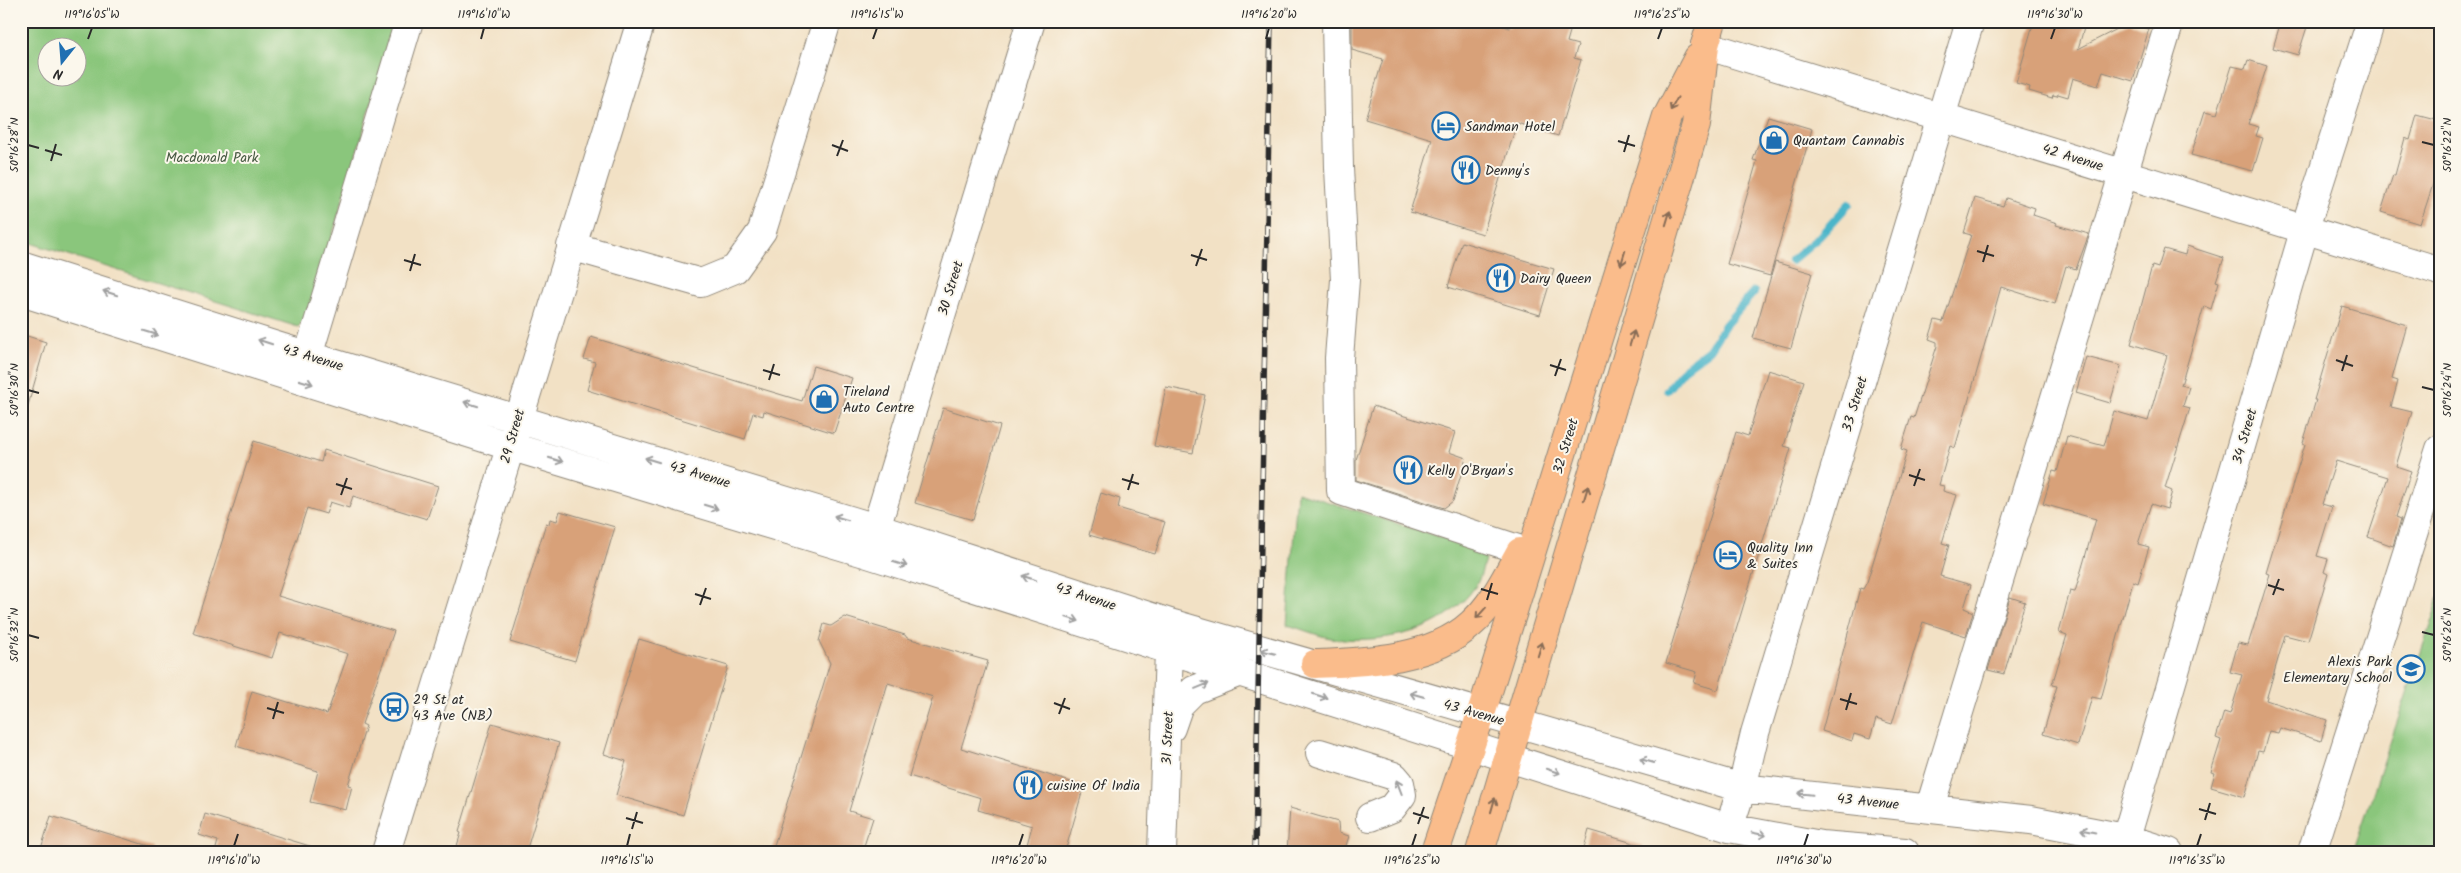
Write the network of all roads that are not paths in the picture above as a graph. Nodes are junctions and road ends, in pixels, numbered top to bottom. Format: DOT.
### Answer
graph roads {
  1 [pos="409,21"];
  2 [pos="641,21"];
  3 [pos="827,21"];
  4 [pos="1031,21"];
  5 [pos="1336,21"];
  6 [pos="1970,21"];
  7 [pos="2170,21"];
  8 [pos="2371,21"];
  9 [pos="1708,33"];
  10 [pos="1940,117"];
  11 [pos="2123,173"];
  12 [pos="2305,228"];
  13 [pos="571,246"];
  14 [pos="21,265"];
  15 [pos="2440,271"];
  16 [pos="21,292"];
  17 [pos="308,356"];
  18 [pos="518,419"];
  19 [pos="509,446"];
  20 [pos="2440,449"];
  21 [pos="1544,512"];
  22 [pos="872,541"];
  23 [pos="1521,550"];
  24 [pos="1171,637"];
  25 [pos="1315,664"];
  26 [pos="1240,672"];
  27 [pos="1481,714"];
  28 [pos="1517,724"];
  29 [pos="1168,739"];
  30 [pos="1470,745"];
  31 [pos="1320,753"];
  32 [pos="1507,756"];
  33 [pos="1742,788"];
  34 [pos="1930,807"];
  35 [pos="1370,817"];
  36 [pos="1729,828"];
  37 [pos="2123,845"];
  38 [pos="386,852"];
  39 [pos="1162,852"];
  40 [pos="1435,852"];
  41 [pos="1480,852"];
  42 [pos="1905,852"];
  43 [pos="2168,852"];
  44 [pos="2312,852"];
  1 -- 17 [label="street"];
  2 -- 13 [label="street, 29 Street"];
  3 -- 13 [label="street"];
  4 -- 22 [label="street, 30 Street"];
  5 -- 23 [label="street"];
  6 -- 10 [label="street, 33 Street"];
  7 -- 11 [label="street"];
  8 -- 12 [label="street, 34 Street"];
  9 -- 10 [label="street, 42 Avenue"];
  9 -- 21 [label="highway, 32 Street, one-way"];
  28 -- 9 [label="highway, one-way"];
  10 -- 11 [label="street, 42 Avenue"];
  10 -- 33 [label="street, 33 Street"];
  11 -- 12 [label="street, 42 Avenue"];
  11 -- 34 [label="street"];
  12 -- 15 [label="street, 42 Avenue"];
  12 -- 37 [label="street, 34 Street"];
  13 -- 18 [label="street, 29 Street"];
  17 -- 14 [label="street, 43 Avenue, one-way"];
  16 -- 19 [label="street, 43 Avenue, one-way"];
  18 -- 17 [label="street, 43 Avenue, one-way"];
  18 -- 19 [label="street, 29 Street"];
  22 -- 18 [label="street, 43 Avenue, one-way"];
  19 -- 22 [label="street, 43 Avenue, one-way"];
  19 -- 38 [label="street, 29 Street"];
  20 -- 44 [label="street"];
  21 -- 23 [label="highway"];
  21 -- 27 [label="highway, 32 Street"];
  22 -- 24 [label="street, 43 Avenue"];
  23 -- 25 [label="highway, one-way"];
  25 -- 24 [label="street, 43 Avenue, one-way"];
  24 -- 26 [label="street, 43 Avenue"];
  24 -- 29 [label="street, 31 Street"];
  27 -- 25 [label="street, 43 Avenue, one-way"];
  29 -- 26 [label="street, one-way"];
  26 -- 30 [label="street, 43 Avenue, one-way"];
  27 -- 28 [label="street, 43 Avenue"];
  27 -- 30 [label="highway, 32 Street"];
  28 -- 32 [label="highway"];
  33 -- 28 [label="street, 43 Avenue, one-way"];
  29 -- 39 [label="street, 31 Street"];
  30 -- 32 [label="street, 43 Avenue"];
  30 -- 40 [label="highway, 32 Street"];
  35 -- 31 [label="street, one-way"];
  32 -- 36 [label="street, 43 Avenue, one-way"];
  41 -- 32 [label="highway, one-way"];
  34 -- 33 [label="street, 43 Avenue, one-way"];
  33 -- 36 [label="street, 33 Street"];
  37 -- 34 [label="street, 43 Avenue, one-way"];
  36 -- 42 [label="street, 43 Avenue, one-way"];
  37 -- 43 [label="street, 43 Avenue"];
}
